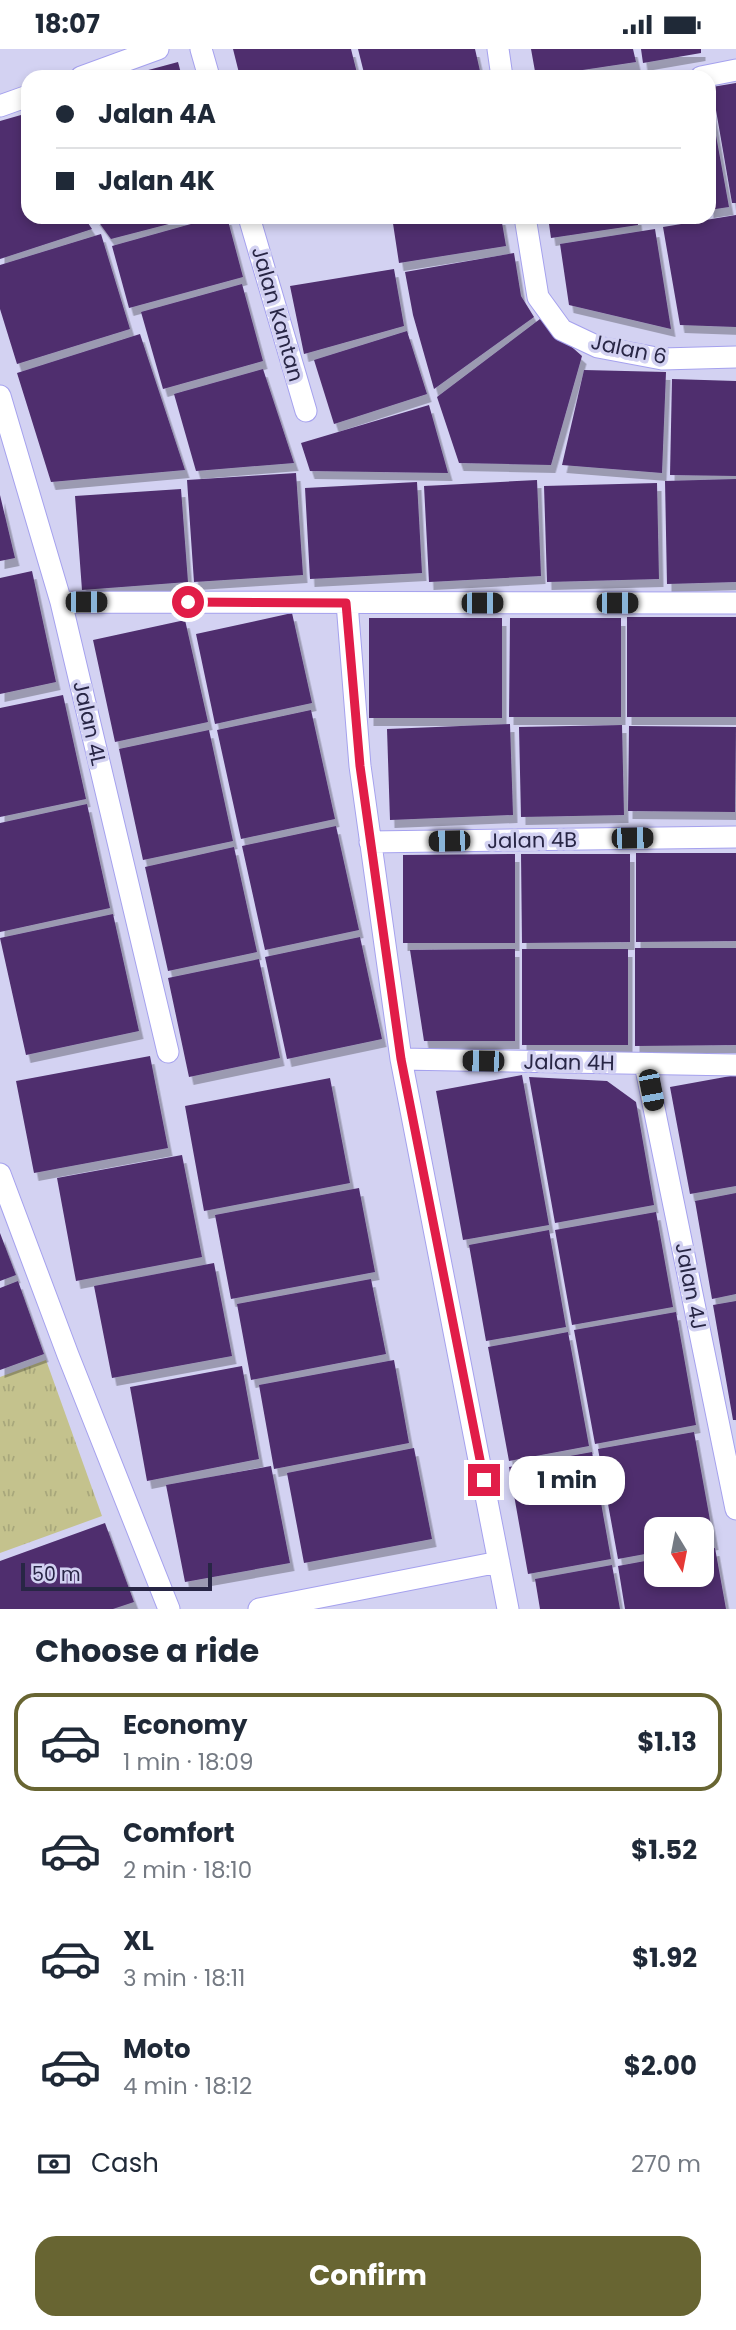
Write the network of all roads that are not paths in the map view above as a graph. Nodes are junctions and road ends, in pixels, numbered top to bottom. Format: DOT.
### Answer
graph roads {
  1 [pos="158,49"];
  2 [pos="201,49"];
  3 [pos="498,49"];
  4 [pos="100,70"];
  5 [pos="207,70"];
  6 [pos="501,70"];
  7 [pos="736,70"];
  8 [pos="716,74"];
  9 [pos="21,98"];
  10 [pos="0,106"];
  11 [pos="251,224"];
  12 [pos="526,224"];
  13 [pos="736,358"];
  14 [pos="0,396"];
  15 [pos="306,411"];
  16 [pos="61,602"];
  17 [pos="346,603"];
  18 [pos="736,603"];
  19 [pos="736,837"];
  20 [pos="370,842"];
  21 [pos="168,1052"];
  22 [pos="401,1059"];
  23 [pos="646,1064"];
  24 [pos="736,1065"];
  25 [pos="0,1174"];
  26 [pos="736,1509"];
  27 [pos="499,1562"];
  28 [pos="169,1609"];
  29 [pos="259,1609"];
  30 [pos="508,1609"];
  1 -- 4 [label="street"];
  2 -- 5 [label="street"];
  3 -- 6 [label="street"];
  7 -- 8 [label="street"];
  9 -- 10 [label="street"];
  11 -- 15 [label="street, Jalan Kantan"];
  12 -- 13 [label="street, Jalan 6"];
  14 -- 16 [label="street, Jalan 4L"];
  16 -- 17 [label="street"];
  16 -- 21 [label="street, Jalan 4L"];
  17 -- 18 [label="street"];
  17 -- 20 [label="street"];
  19 -- 20 [label="street, Jalan 4B"];
  20 -- 22 [label="street"];
  22 -- 23 [label="street, Jalan 4H"];
  22 -- 27 [label="street"];
  23 -- 24 [label="street, Jalan 4H"];
  23 -- 26 [label="street, Jalan 4J"];
  25 -- 28 [label="street"];
  27 -- 29 [label="street"];
  27 -- 30 [label="street"];
}
